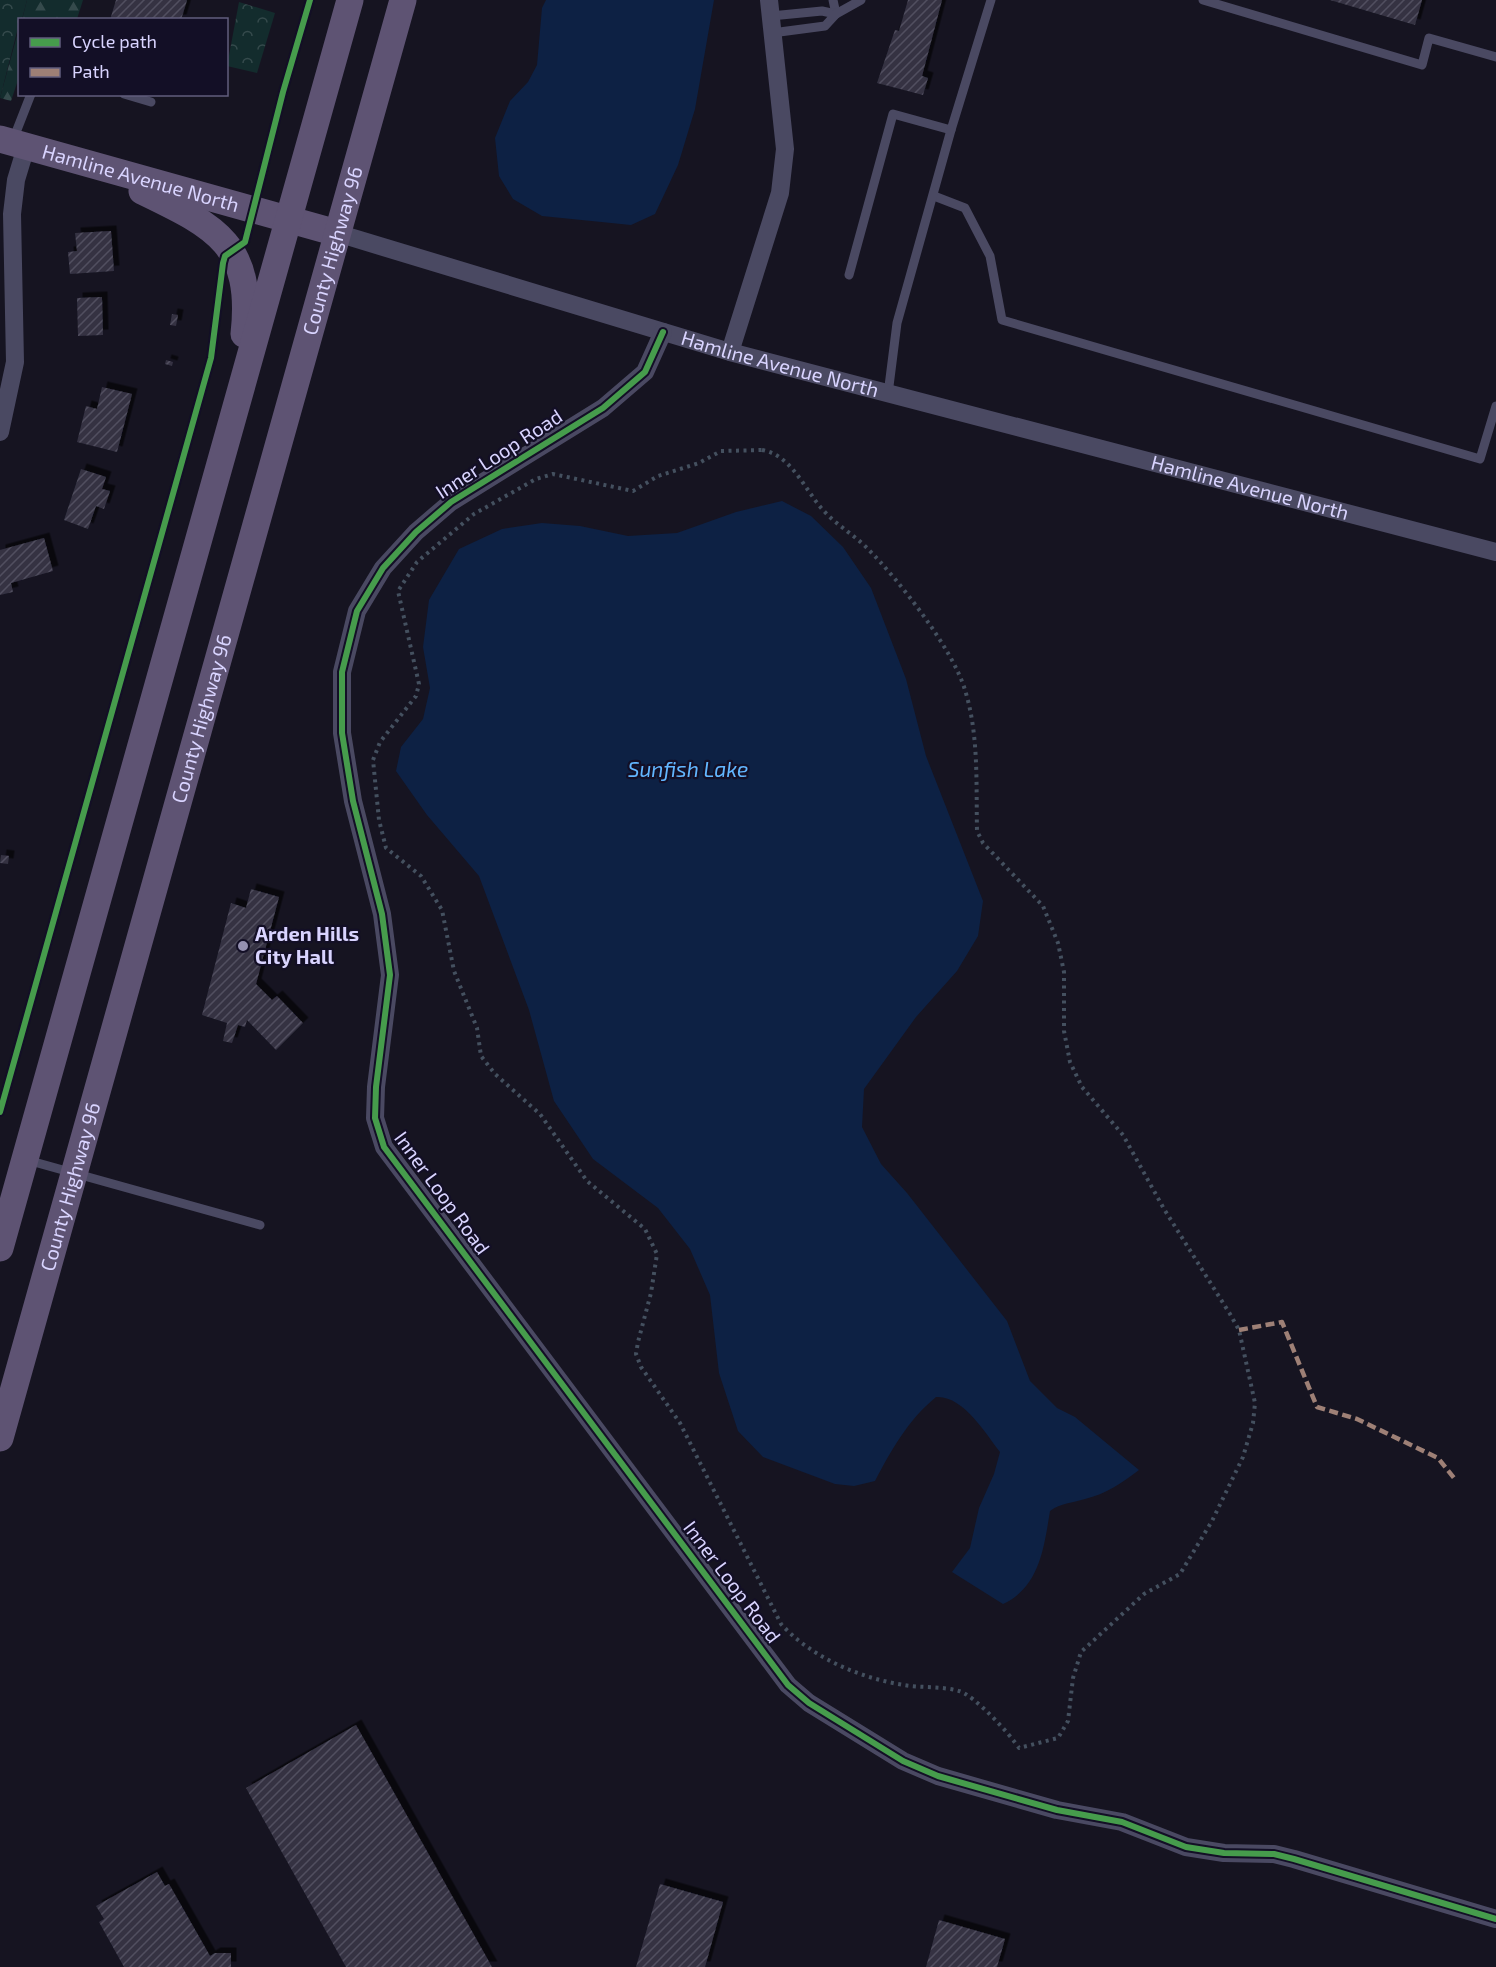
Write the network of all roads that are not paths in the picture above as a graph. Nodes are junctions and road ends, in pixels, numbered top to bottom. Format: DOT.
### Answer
graph roads {
  1 [pos="350,0"];
  2 [pos="403,0"];
  3 [pos="833,0"];
  4 [pos="861,0"];
  5 [pos="991,0"];
  6 [pos="1203,0"];
  7 [pos="837,14"];
  8 [pos="771,16"];
  9 [pos="1496,57"];
  10 [pos="30,96"];
  11 [pos="131,96"];
  12 [pos="151,102"];
  13 [pos="951,130"];
  14 [pos="13,143"];
  15 [pos="87,164"];
  16 [pos="934,196"];
  17 [pos="288,219"];
  18 [pos="337,233"];
  19 [pos="849,275"];
  20 [pos="663,332"];
  21 [pos="730,352"];
  22 [pos="888,393"];
  23 [pos="1496,406"];
  24 [pos="235,408"];
  25 [pos="0,432"];
  26 [pos="1496,552"];
  27 [pos="25,1159"];
  28 [pos="74,1174"];
  29 [pos="260,1225"];
  30 [pos="0,1248"];
  31 [pos="0,1438"];
  32 [pos="1496,1918"];
  1 -- 17 [label="main road"];
  2 -- 18 [label="main road, County Highway 96"];
  3 -- 7 [label="lane"];
  4 -- 7 [label="lane"];
  5 -- 13 [label="lane"];
  6 -- 9 [label="lane"];
  7 -- 8 [label="lane"];
  7 -- 8 [label="lane"];
  8 -- 21 [label="street"];
  10 -- 14 [label="lane"];
  11 -- 12 [label="lane"];
  13 -- 16 [label="lane"];
  13 -- 19 [label="lane"];
  14 -- 15 [label="main road, Hamline Avenue North"];
  14 -- 25 [label="street"];
  15 -- 17 [label="main road, Hamline Avenue North"];
  15 -- 24 [label="main road"];
  16 -- 22 [label="lane"];
  16 -- 23 [label="lane"];
  17 -- 18 [label="main road, Hamline Avenue North"];
  17 -- 24 [label="main road"];
  18 -- 20 [label="street, Hamline Avenue North"];
  18 -- 28 [label="main road, County Highway 96"];
  20 -- 21 [label="street, Hamline Avenue North"];
  20 -- 32 [label="street, Inner Loop Road"];
  21 -- 22 [label="street, Hamline Avenue North"];
  22 -- 26 [label="street, Hamline Avenue North"];
  24 -- 27 [label="main road"];
  27 -- 28 [label="lane"];
  27 -- 30 [label="main road"];
  28 -- 29 [label="lane"];
  28 -- 31 [label="main road, County Highway 96"];
}
